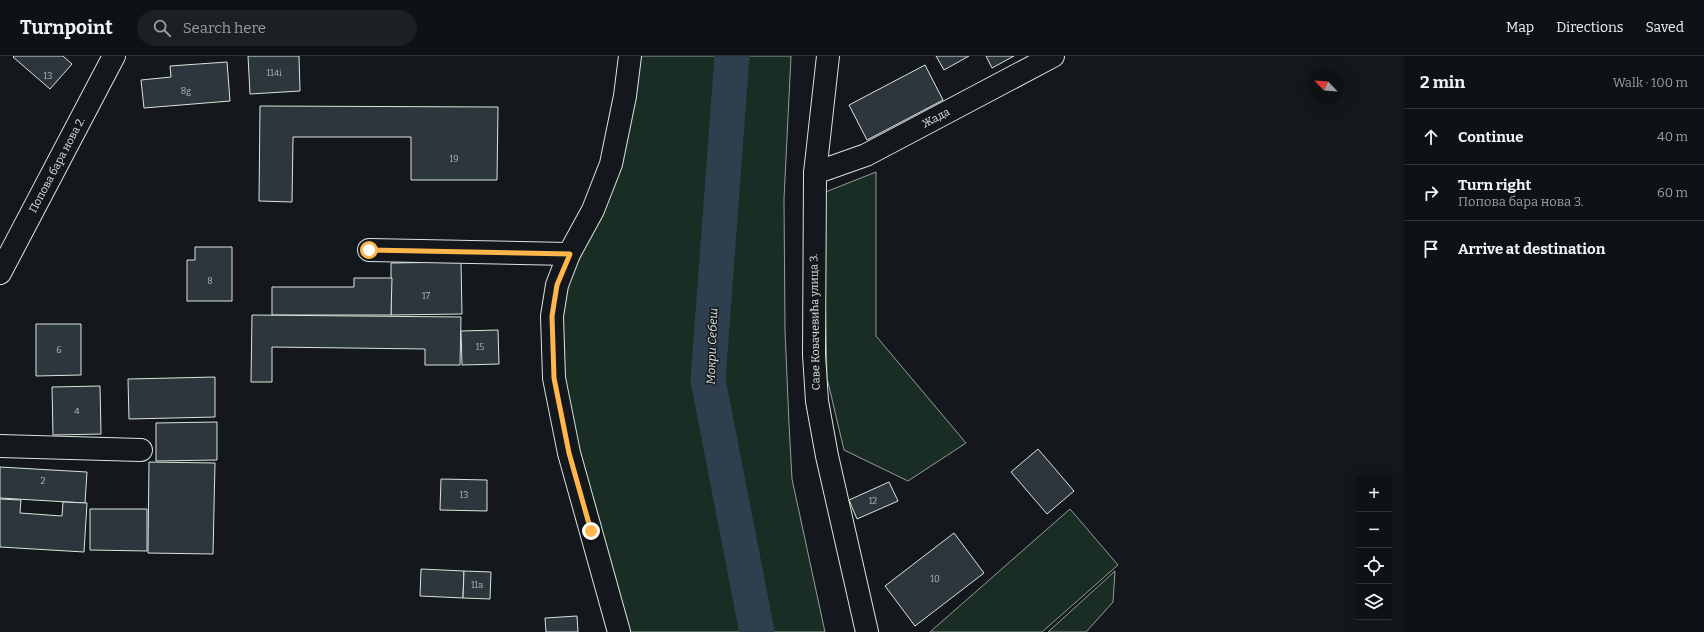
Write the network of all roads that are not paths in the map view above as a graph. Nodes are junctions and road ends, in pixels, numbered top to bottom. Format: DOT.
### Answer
graph roads {
  1 [pos="114,56"];
  2 [pos="630,56"];
  3 [pos="828,56"];
  4 [pos="1054,56"];
  5 [pos="815,173"];
  6 [pos="369,250"];
  7 [pos="570,254"];
  8 [pos="0,273"];
  9 [pos="0,446"];
  10 [pos="140,450"];
  11 [pos="619,632"];
  12 [pos="867,632"];
  1 -- 8 [label="street, Попова бара нова 2."];
  2 -- 7 [label="street"];
  3 -- 5 [label="street, Саве Ковачевића улица 3."];
  4 -- 5 [label="street, Жада"];
  5 -- 12 [label="street, Саве Ковачевића улица 3."];
  6 -- 7 [label="street"];
  7 -- 11 [label="street"];
  9 -- 10 [label="street"];
}
